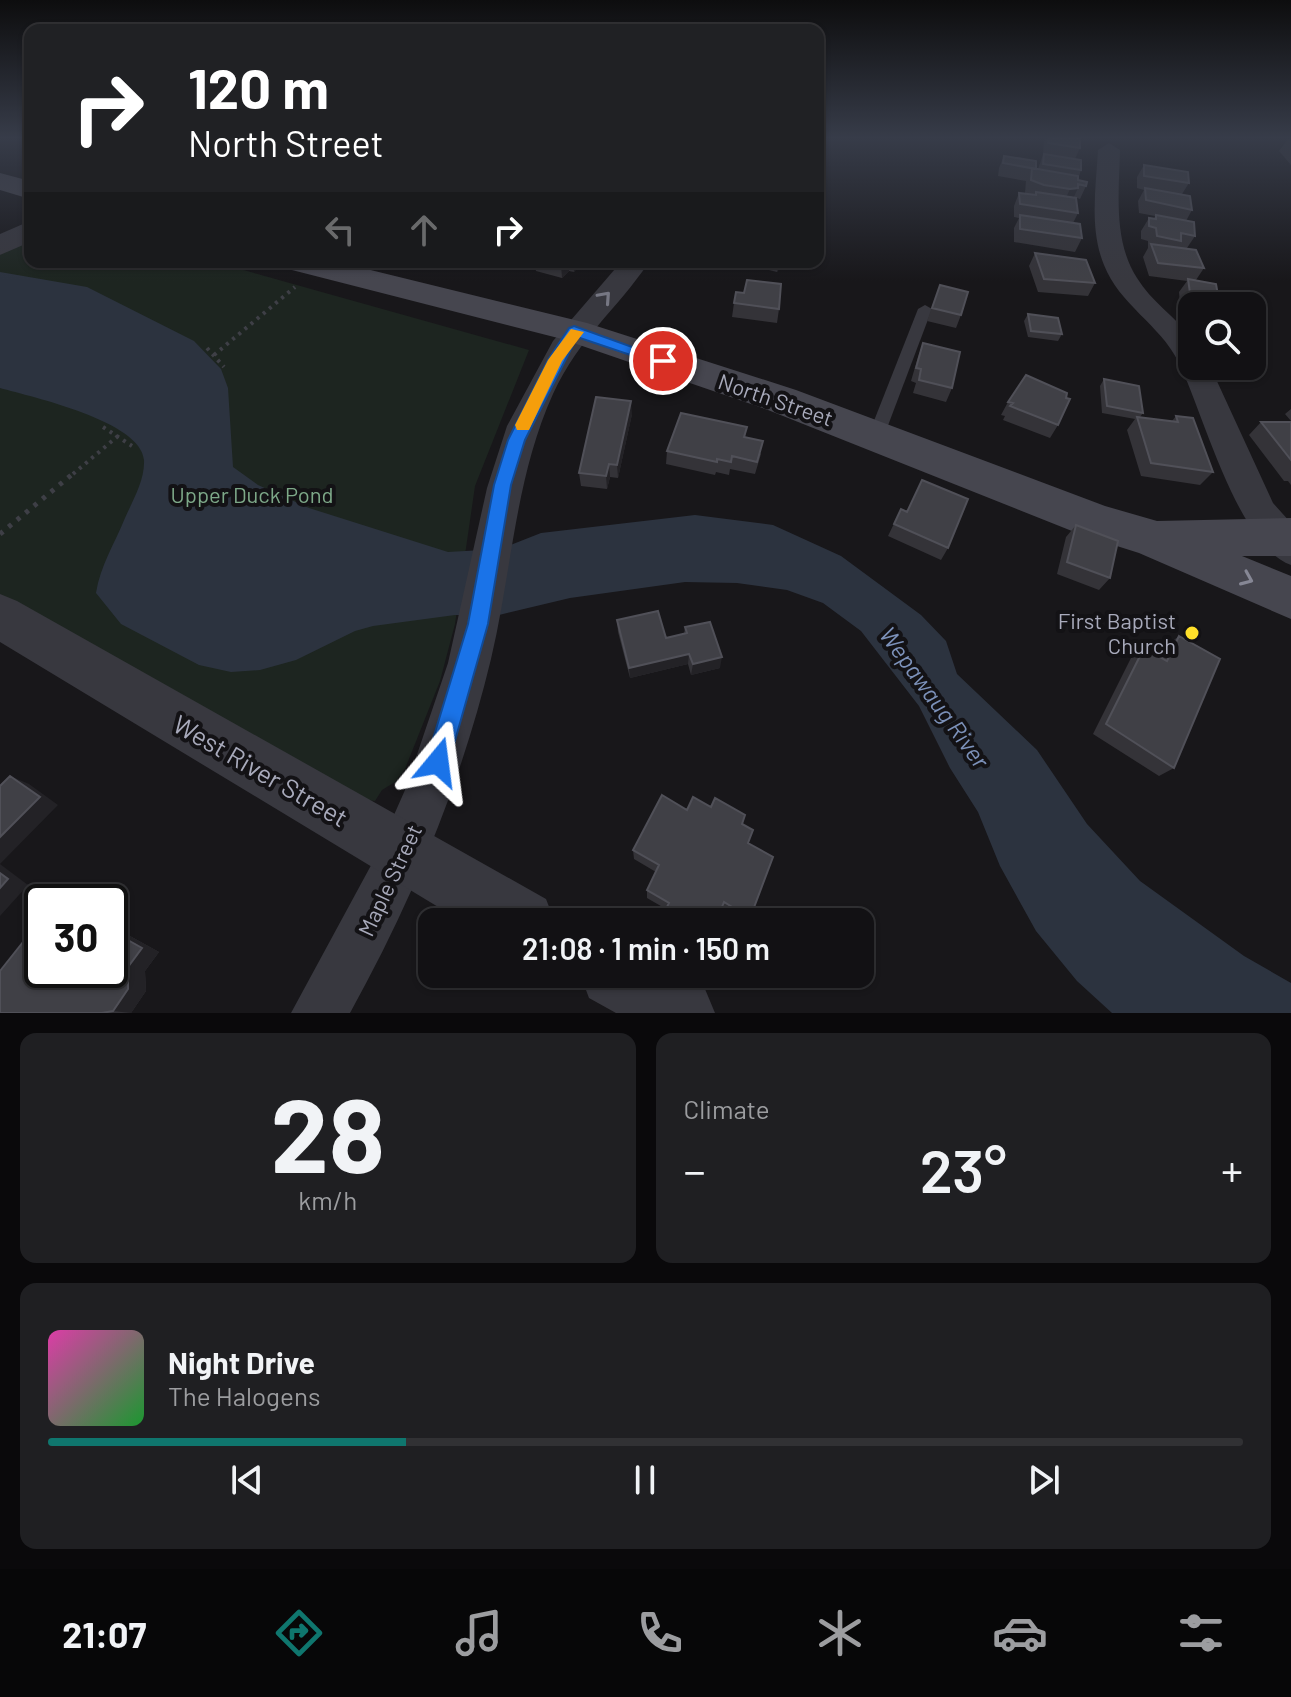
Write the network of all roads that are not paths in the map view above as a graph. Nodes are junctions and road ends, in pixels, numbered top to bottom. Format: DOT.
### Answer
graph roads {
  1 [pos="1109,186"];
  2 [pos="24,233"];
  3 [pos="0,246"];
  4 [pos="631,268"];
  5 [pos="316,269"];
  6 [pos="925,309"];
  7 [pos="574,331"];
  8 [pos="1178,339"];
  9 [pos="1201,380"];
  10 [pos="876,436"];
  11 [pos="1152,538"];
  12 [pos="1288,541"];
  13 [pos="1291,598"];
  14 [pos="0,616"];
  15 [pos="404,854"];
  16 [pos="498,908"];
  17 [pos="637,988"];
  18 [pos="319,1013"];
  19 [pos="681,1013"];
  1 -- 8 [label="street"];
  2 -- 3 [label="street"];
  7 -- 4 [label="street, Maple Street, one-way"];
  5 -- 7 [label="main road, North Street"];
  6 -- 10 [label="lane"];
  7 -- 10 [label="main road, North Street"];
  7 -- 15 [label="street, Maple Street"];
  9 -- 12 [label="street"];
  10 -- 11 [label="main road, North Street"];
  11 -- 12 [label="main road, North Street"];
  11 -- 13 [label="main road, North Street, one-way"];
  14 -- 15 [label="street, West River Street"];
  15 -- 16 [label="street, West River Street"];
  15 -- 18 [label="street, Maple Street"];
  17 -- 19 [label="street"];
}
